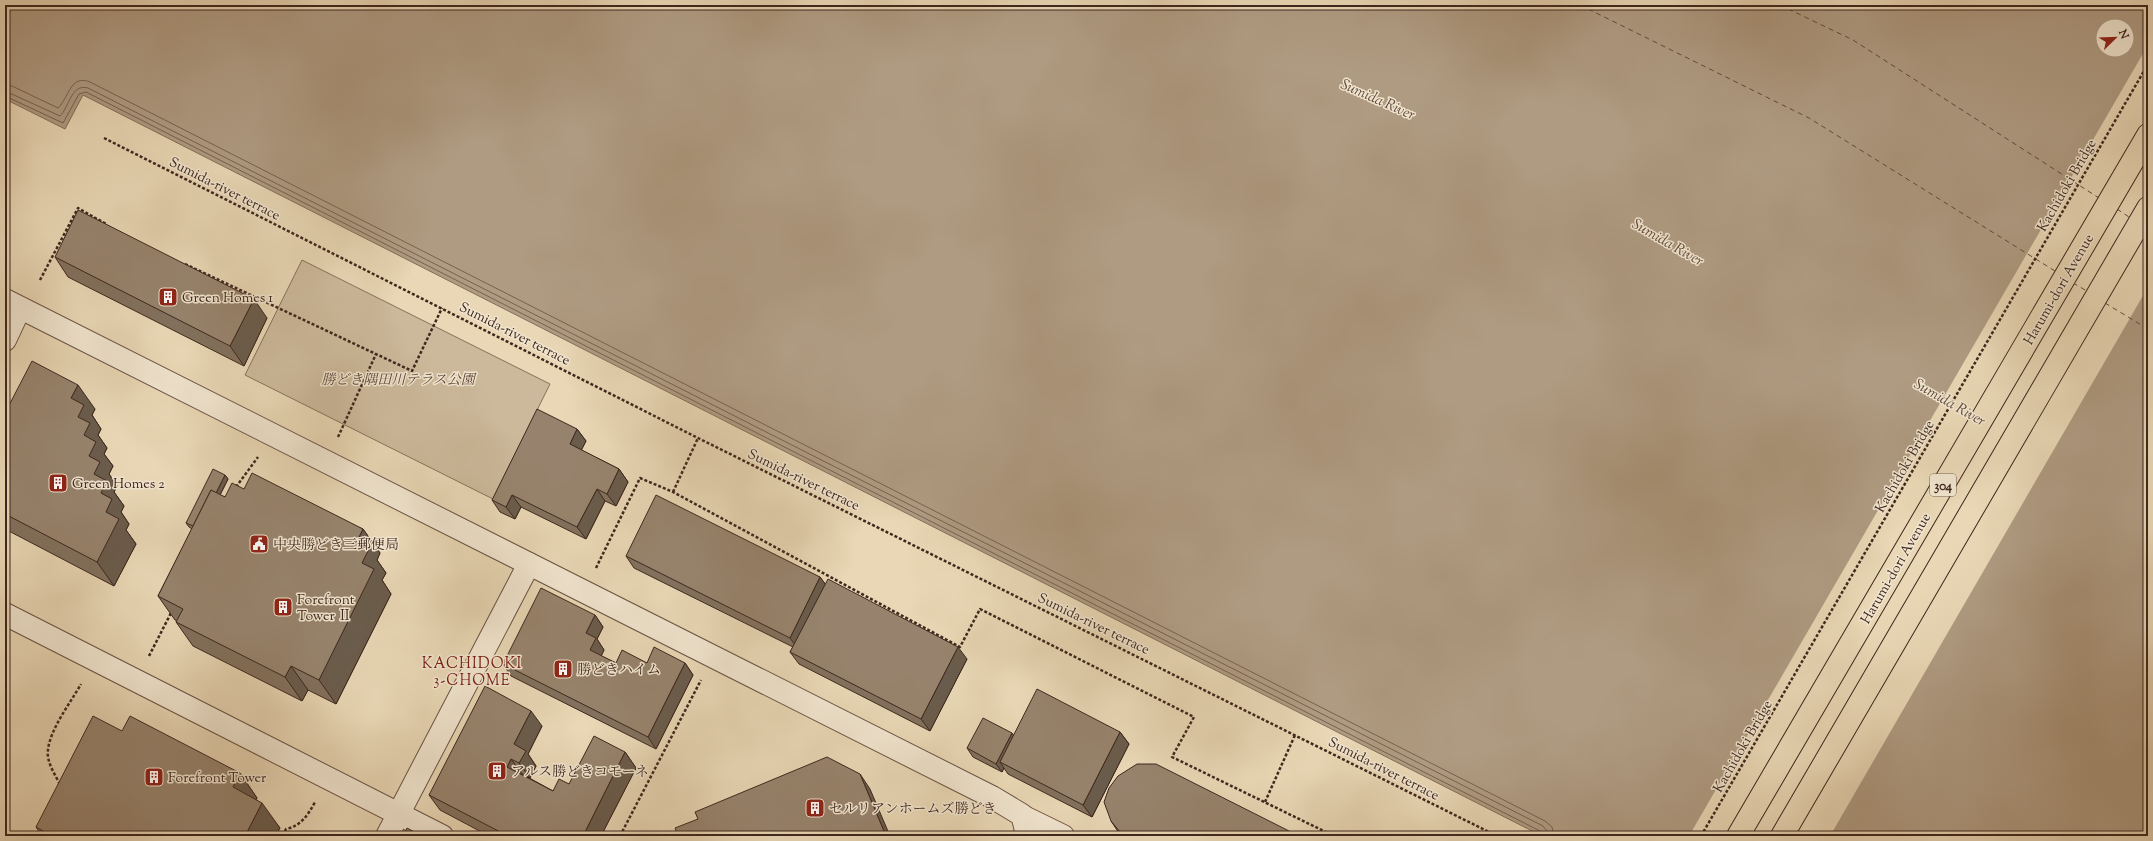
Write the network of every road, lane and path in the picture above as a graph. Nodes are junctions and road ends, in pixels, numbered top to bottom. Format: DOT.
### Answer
graph roads {
  1 [pos="2148,64"];
  2 [pos="2148,135"];
  3 [pos="104,138"];
  4 [pos="2148,208"];
  5 [pos="113,228"];
  6 [pos="183,263"];
  7 [pos="40,280"];
  8 [pos="12,304"];
  9 [pos="442,308"];
  10 [pos="5,340"];
  11 [pos="376,354"];
  12 [pos="698,438"];
  13 [pos="337,440"];
  14 [pos="259,456"];
  15 [pos="235,488"];
  16 [pos="673,492"];
  17 [pos="529,564"];
  18 [pos="596,569"];
  19 [pos="174,608"];
  20 [pos="5,614"];
  21 [pos="149,657"];
  22 [pos="701,679"];
  23 [pos="82,681"];
  24 [pos="1295,735"];
  25 [pos="61,786"];
  26 [pos="316,799"];
  27 [pos="1265,802"];
  28 [pos="399,814"];
  29 [pos="1023,826"];
  30 [pos="283,836"];
  31 [pos="387,836"];
  32 [pos="442,836"];
  33 [pos="620,836"];
  34 [pos="1063,836"];
  35 [pos="1334,836"];
  36 [pos="1496,836"];
  37 [pos="1701,836"];
  38 [pos="1738,836"];
  39 [pos="1782,836"];
  1 -- 37 [label="path, Kachidoki Bridge"];
  2 -- 38 [label="main road, Harumi-dori Avenue / 304"];
  3 -- 9 [label="path, Sumida-river terrace"];
  4 -- 39 [label="main road"];
  5 -- 7 [label="path"];
  6 -- 11 [label="path"];
  8 -- 10 [label="street"];
  8 -- 17 [label="street"];
  9 -- 11 [label="path"];
  9 -- 12 [label="path, Sumida-river terrace"];
  11 -- 13 [label="path"];
  12 -- 16 [label="path"];
  12 -- 24 [label="path, Sumida-river terrace"];
  14 -- 15 [label="path"];
  16 -- 18 [label="path"];
  16 -- 27 [label="path"];
  17 -- 28 [label="street"];
  17 -- 29 [label="street"];
  19 -- 21 [label="path"];
  20 -- 28 [label="street"];
  22 -- 33 [label="path"];
  23 -- 25 [label="path"];
  24 -- 27 [label="path"];
  24 -- 36 [label="path, Sumida-river terrace"];
  26 -- 30 [label="path"];
  27 -- 35 [label="path"];
  28 -- 31 [label="street"];
  28 -- 32 [label="street"];
  29 -- 34 [label="street"];
}
